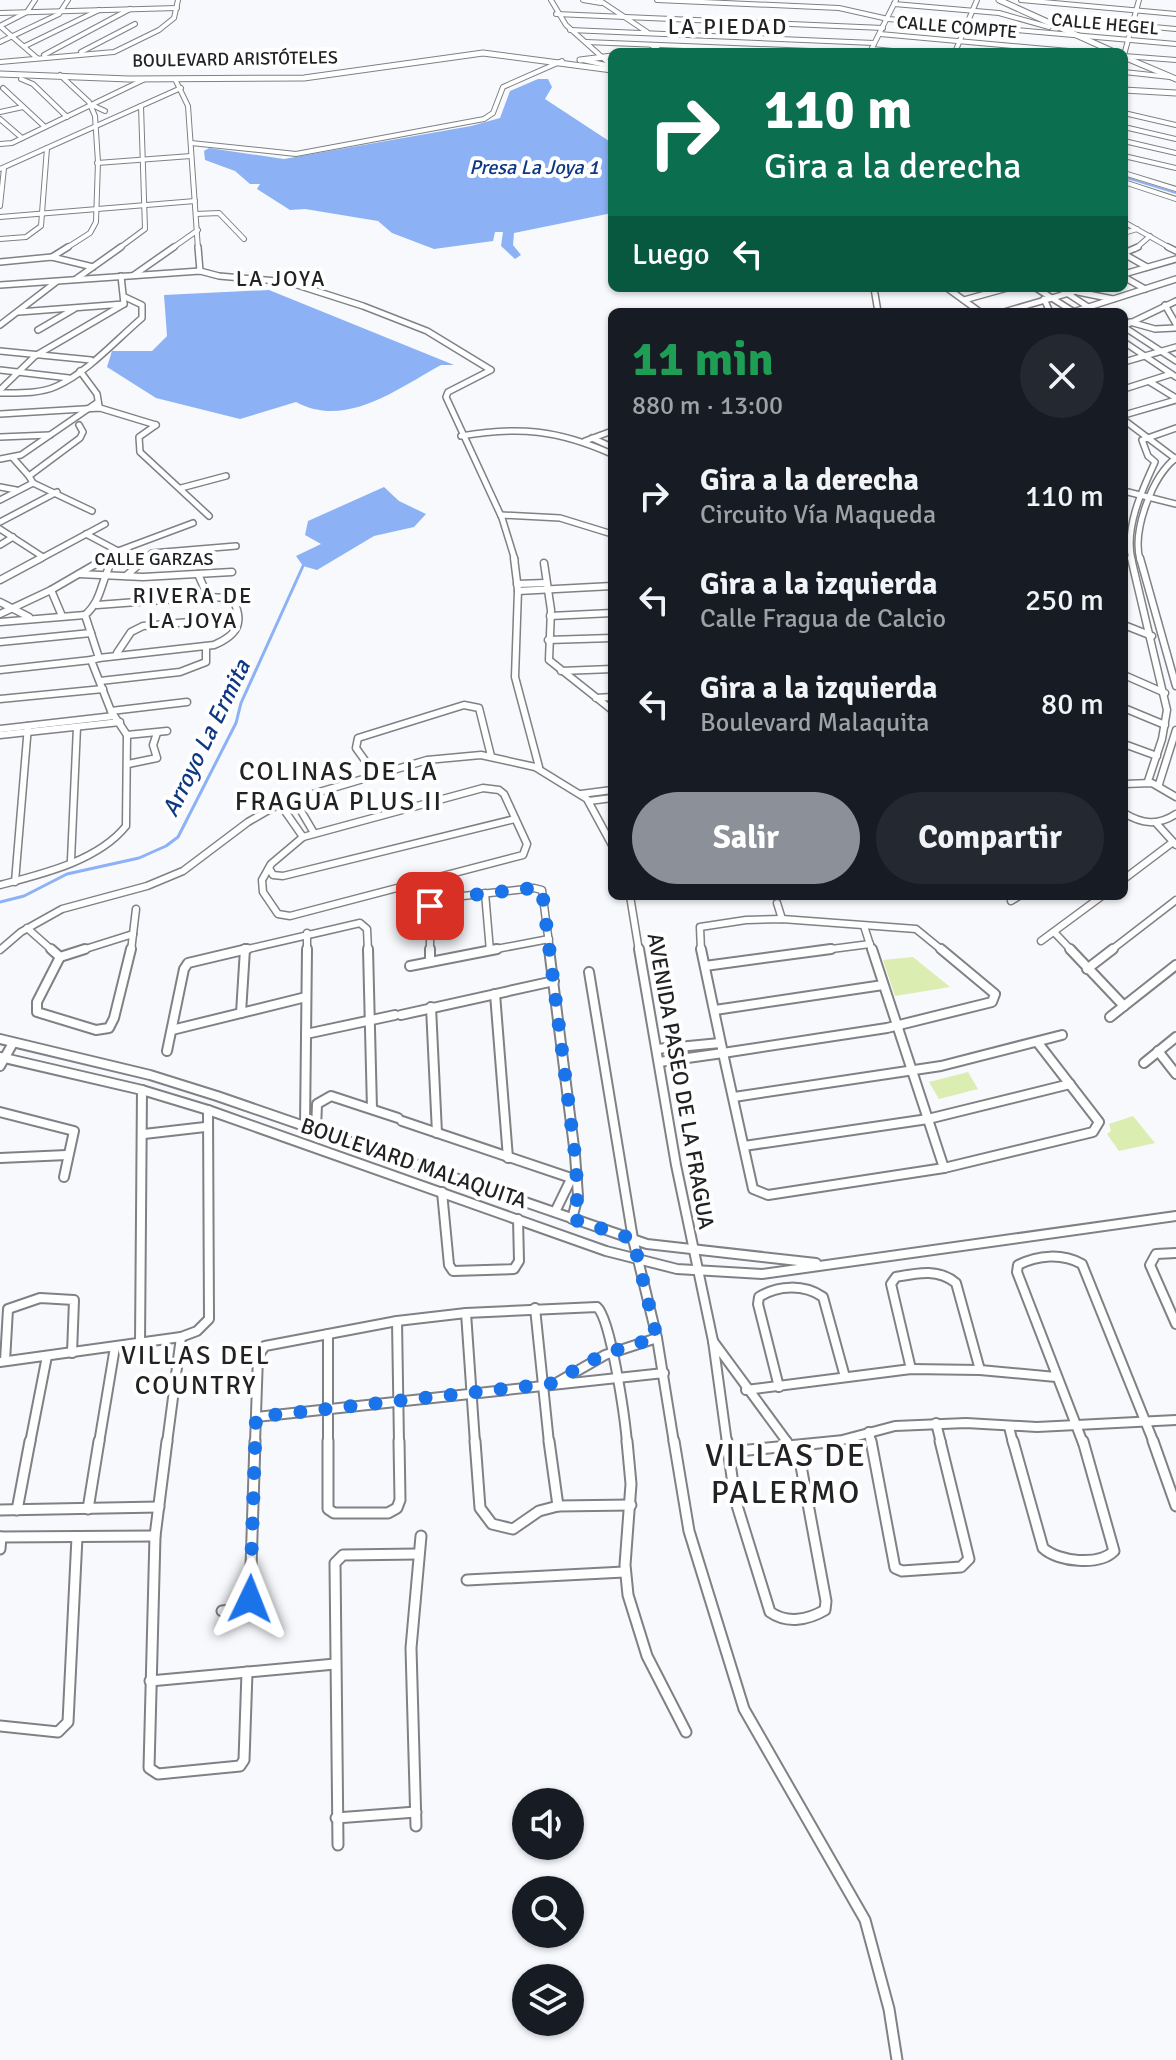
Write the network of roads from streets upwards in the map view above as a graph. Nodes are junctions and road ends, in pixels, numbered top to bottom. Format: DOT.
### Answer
graph roads {
  1 [pos="35,0"];
  2 [pos="68,0"];
  3 [pos="178,0"];
  4 [pos="551,0"];
  5 [pos="583,0"];
  6 [pos="657,0"];
  7 [pos="977,0"];
  8 [pos="999,0"];
  9 [pos="1021,0"];
  10 [pos="1139,0"];
  11 [pos="601,2"];
  12 [pos="895,2"];
  13 [pos="1059,2"];
  14 [pos="177,8"];
  15 [pos="100,9"];
  16 [pos="1136,10"];
  17 [pos="63,11"];
  18 [pos="128,11"];
  19 [pos="973,11"];
  20 [pos="27,12"];
  21 [pos="0,13"];
  22 [pos="556,14"];
  23 [pos="1176,14"];
  24 [pos="627,17"];
  25 [pos="888,19"];
  26 [pos="1051,23"];
  27 [pos="135,24"];
  28 [pos="1133,25"];
  29 [pos="0,26"];
  30 [pos="967,26"];
  31 [pos="883,28"];
  32 [pos="1176,29"];
  33 [pos="570,30"];
  34 [pos="632,33"];
  35 [pos="649,33"];
  36 [pos="1046,33"];
  37 [pos="0,34"];
  38 [pos="880,34"];
  39 [pos="13,36"];
  40 [pos="145,36"];
  41 [pos="1079,36"];
  42 [pos="765,38"];
  43 [pos="960,40"];
  44 [pos="1129,40"];
  45 [pos="0,42"];
  46 [pos="586,42"];
  47 [pos="648,43"];
  48 [pos="874,43"];
  49 [pos="667,44"];
  50 [pos="1176,44"];
  51 [pos="25,46"];
  52 [pos="656,48"];
  53 [pos="673,48"];
  54 [pos="728,48"];
  55 [pos="759,48"];
  56 [pos="872,48"];
  57 [pos="957,48"];
  58 [pos="1024,48"];
  59 [pos="1041,48"];
  60 [pos="1105,48"];
  61 [pos="1126,48"];
  62 [pos="79,53"];
  63 [pos="601,55"];
  64 [pos="608,55"];
  65 [pos="1128,56"];
  66 [pos="43,57"];
  67 [pos="37,58"];
  68 [pos="1128,58"];
  69 [pos="413,60"];
  70 [pos="580,60"];
  71 [pos="1176,60"];
  72 [pos="562,61"];
  73 [pos="0,62"];
  74 [pos="394,63"];
  75 [pos="608,63"];
  76 [pos="608,66"];
  77 [pos="608,67"];
  78 [pos="1128,72"];
  79 [pos="0,73"];
  80 [pos="61,76"];
  81 [pos="22,77"];
  82 [pos="1175,78"];
  83 [pos="145,79"];
  84 [pos="175,79"];
  85 [pos="181,88"];
  86 [pos="1,89"];
  87 [pos="1128,90"];
  88 [pos="1176,93"];
  89 [pos="91,105"];
  90 [pos="141,106"];
  91 [pos="23,107"];
  92 [pos="105,111"];
  93 [pos="0,112"];
  94 [pos="1128,114"];
  95 [pos="67,117"];
  96 [pos="0,119"];
  97 [pos="1176,125"];
  98 [pos="97,126"];
  99 [pos="45,127"];
  100 [pos="1128,128"];
  101 [pos="22,138"];
  102 [pos="1176,139"];
  103 [pos="1128,142"];
  104 [pos="191,143"];
  105 [pos="1,148"];
  106 [pos="47,148"];
  107 [pos="1176,155"];
  108 [pos="191,156"];
  109 [pos="1128,157"];
  110 [pos="143,160"];
  111 [pos="97,163"];
  112 [pos="1166,166"];
  113 [pos="2,168"];
  114 [pos="1176,168"];
  115 [pos="1128,174"];
  116 [pos="1128,183"];
  117 [pos="1176,189"];
  118 [pos="1176,199"];
  119 [pos="195,201"];
  120 [pos="145,205"];
  121 [pos="0,206"];
  122 [pos="96,209"];
  123 [pos="44,213"];
  124 [pos="196,214"];
  125 [pos="0,217"];
  126 [pos="1128,225"];
  127 [pos="1135,228"];
  128 [pos="198,230"];
  129 [pos="1128,231"];
  130 [pos="1150,236"];
  131 [pos="0,239"];
  132 [pos="244,239"];
  133 [pos="1176,251"];
  134 [pos="1128,252"];
  135 [pos="1128,256"];
  136 [pos="52,257"];
  137 [pos="1176,259"];
  138 [pos="0,262"];
  139 [pos="93,267"];
  140 [pos="1147,267"];
  141 [pos="200,271"];
  142 [pos="1128,274"];
  143 [pos="134,275"];
  144 [pos="121,276"];
  145 [pos="1128,278"];
  146 [pos="1176,279"];
  147 [pos="74,280"];
  148 [pos="58,281"];
  149 [pos="0,285"];
  150 [pos="1145,289"];
  151 [pos="953,292"];
  152 [pos="993,292"];
  153 [pos="1040,292"];
  154 [pos="1076,292"];
  155 [pos="1067,293"];
  156 [pos="125,297"];
  157 [pos="1047,298"];
  158 [pos="1115,299"];
  159 [pos="964,300"];
  160 [pos="1176,301"];
  161 [pos="124,304"];
  162 [pos="1165,305"];
  163 [pos="76,308"];
  164 [pos="975,308"];
  165 [pos="1016,308"];
  166 [pos="1049,308"];
  167 [pos="1066,308"];
  168 [pos="1090,308"];
  169 [pos="19,312"];
  170 [pos="1143,316"];
  171 [pos="1128,323"];
  172 [pos="1128,324"];
  173 [pos="0,325"];
  174 [pos="1176,327"];
  175 [pos="1163,328"];
  176 [pos="1155,329"];
  177 [pos="38,330"];
  178 [pos="1128,333"];
  179 [pos="1128,333"];
  180 [pos="1128,343"];
  181 [pos="1128,344"];
  182 [pos="1153,345"];
  183 [pos="1176,347"];
  184 [pos="1161,350"];
  185 [pos="0,351"];
  186 [pos="35,356"];
  187 [pos="1146,358"];
  188 [pos="91,360"];
  189 [pos="1128,361"];
  190 [pos="1176,362"];
  191 [pos="0,370"];
  192 [pos="80,371"];
  193 [pos="19,373"];
  194 [pos="1173,374"];
  195 [pos="69,378"];
  196 [pos="1150,382"];
  197 [pos="1128,388"];
  198 [pos="0,392"];
  199 [pos="1176,399"];
  200 [pos="99,405"];
  201 [pos="82,412"];
  202 [pos="0,414"];
  203 [pos="1128,417"];
  204 [pos="1128,421"];
  205 [pos="79,425"];
  206 [pos="1176,428"];
  207 [pos="608,432"];
  208 [pos="52,434"];
  209 [pos="461,436"];
  210 [pos="0,437"];
  211 [pos="1146,437"];
  212 [pos="592,438"];
  213 [pos="585,441"];
  214 [pos="608,445"];
  215 [pos="608,452"];
  216 [pos="13,458"];
  217 [pos="1176,458"];
  218 [pos="0,459"];
  219 [pos="1155,462"];
  220 [pos="1168,464"];
  221 [pos="29,476"];
  222 [pos="226,476"];
  223 [pos="33,483"];
  224 [pos="0,487"];
  225 [pos="181,488"];
  226 [pos="16,490"];
  227 [pos="57,492"];
  228 [pos="1128,492"];
  229 [pos="1140,495"];
  230 [pos="1148,497"];
  231 [pos="0,500"];
  232 [pos="1176,504"];
  233 [pos="92,511"];
  234 [pos="501,515"];
  235 [pos="209,516"];
  236 [pos="0,522"];
  237 [pos="193,523"];
  238 [pos="105,524"];
  239 [pos="0,529"];
  240 [pos="608,533"];
  241 [pos="86,534"];
  242 [pos="13,537"];
  243 [pos="0,545"];
  244 [pos="236,546"];
  245 [pos="118,551"];
  246 [pos="43,557"];
  247 [pos="544,563"];
  248 [pos="232,572"];
  249 [pos="104,573"];
  250 [pos="77,574"];
  251 [pos="198,574"];
  252 [pos="123,576"];
  253 [pos="0,580"];
  254 [pos="100,585"];
  255 [pos="547,586"];
  256 [pos="608,586"];
  257 [pos="518,587"];
  258 [pos="51,590"];
  259 [pos="204,597"];
  260 [pos="0,602"];
  261 [pos="97,605"];
  262 [pos="10,608"];
  263 [pos="608,613"];
  264 [pos="0,614"];
  265 [pos="85,615"];
  266 [pos="62,616"];
  267 [pos="550,616"];
  268 [pos="31,618"];
  269 [pos="236,618"];
  270 [pos="0,622"];
  271 [pos="1128,627"];
  272 [pos="91,633"];
  273 [pos="1150,635"];
  274 [pos="608,638"];
  275 [pos="548,640"];
  276 [pos="1163,640"];
  277 [pos="0,642"];
  278 [pos="206,647"];
  279 [pos="1176,647"];
  280 [pos="117,653"];
  281 [pos="95,659"];
  282 [pos="608,669"];
  283 [pos="0,670"];
  284 [pos="561,671"];
  285 [pos="1128,677"];
  286 [pos="100,681"];
  287 [pos="1176,686"];
  288 [pos="103,689"];
  289 [pos="1165,693"];
  290 [pos="608,697"];
  291 [pos="596,698"];
  292 [pos="0,699"];
  293 [pos="187,702"];
  294 [pos="608,707"];
  295 [pos="1128,710"];
  296 [pos="112,714"];
  297 [pos="120,722"];
  298 [pos="1165,725"];
  299 [pos="77,727"];
  300 [pos="28,729"];
  301 [pos="1176,730"];
  302 [pos="167,731"];
  303 [pos="0,732"];
  304 [pos="157,733"];
  305 [pos="127,735"];
  306 [pos="1175,741"];
  307 [pos="1128,745"];
  308 [pos="491,756"];
  309 [pos="1157,756"];
  310 [pos="128,764"];
  311 [pos="539,767"];
  312 [pos="1164,770"];
  313 [pos="1176,772"];
  314 [pos="374,773"];
  315 [pos="1148,781"];
  316 [pos="1128,784"];
  317 [pos="1159,784"];
  318 [pos="608,791"];
  319 [pos="581,794"];
  320 [pos="1176,797"];
  321 [pos="294,799"];
  322 [pos="608,799"];
  323 [pos="589,801"];
  324 [pos="280,804"];
  325 [pos="1176,814"];
  326 [pos="1128,817"];
  327 [pos="515,819"];
  328 [pos="1168,820"];
  329 [pos="1156,823"];
  330 [pos="1176,829"];
  331 [pos="314,833"];
  332 [pos="303,837"];
  333 [pos="608,837"];
  334 [pos="1175,843"];
  335 [pos="71,860"];
  336 [pos="269,867"];
  337 [pos="1128,876"];
  338 [pos="15,882"];
  339 [pos="0,885"];
  340 [pos="485,893"];
  341 [pos="631,900"];
  342 [pos="1097,900"];
  343 [pos="1176,900"];
  344 [pos="777,903"];
  345 [pos="136,909"];
  346 [pos="782,919"];
  347 [pos="864,926"];
  348 [pos="27,928"];
  349 [pos="1054,932"];
  350 [pos="307,933"];
  351 [pos="134,934"];
  352 [pos="549,939"];
  353 [pos="1041,941"];
  354 [pos="870,944"];
  355 [pos="245,948"];
  356 [pos="0,950"];
  357 [pos="490,952"];
  358 [pos="60,957"];
  359 [pos="430,962"];
  360 [pos="1176,965"];
  361 [pos="410,966"];
  362 [pos="705,966"];
  363 [pos="1087,969"];
  364 [pos="589,972"];
  365 [pos="554,981"];
  366 [pos="883,985"];
  367 [pos="495,994"];
  368 [pos="306,997"];
  369 [pos="1124,1006"];
  370 [pos="431,1007"];
  371 [pos="715,1010"];
  372 [pos="241,1013"];
  373 [pos="1110,1017"];
  374 [pos="369,1020"];
  375 [pos="898,1026"];
  376 [pos="172,1030"];
  377 [pos="306,1034"];
  378 [pos="1062,1035"];
  379 [pos="1176,1037"];
  380 [pos="0,1039"];
  381 [pos="13,1043"];
  382 [pos="1038,1043"];
  383 [pos="721,1048"];
  384 [pos="657,1049"];
  385 [pos="167,1051"];
  386 [pos="1158,1051"];
  387 [pos="1,1060"];
  388 [pos="659,1062"];
  389 [pos="1144,1063"];
  390 [pos="911,1071"];
  391 [pos="1176,1074"];
  392 [pos="1070,1084"];
  393 [pos="142,1090"];
  394 [pos="734,1097"];
  395 [pos="372,1109"];
  396 [pos="208,1110"];
  397 [pos="0,1112"];
  398 [pos="928,1119"];
  399 [pos="305,1126"];
  400 [pos="205,1127"];
  401 [pos="316,1130"];
  402 [pos="437,1133"];
  403 [pos="144,1134"];
  404 [pos="744,1146"];
  405 [pos="67,1155"];
  406 [pos="0,1158"];
  407 [pos="508,1158"];
  408 [pos="401,1159"];
  409 [pos="944,1168"];
  410 [pos="393,1175"];
  411 [pos="64,1177"];
  412 [pos="574,1177"];
  413 [pos="442,1192"];
  414 [pos="555,1212"];
  415 [pos="1176,1216"];
  416 [pos="518,1219"];
  417 [pos="572,1219"];
  418 [pos="633,1239"];
  419 [pos="1176,1253"];
  420 [pos="695,1254"];
  421 [pos="637,1260"];
  422 [pos="818,1264"];
  423 [pos="699,1272"];
  424 [pos="535,1308"];
  425 [pos="466,1313"];
  426 [pos="397,1321"];
  427 [pos="1176,1324"];
  428 [pos="328,1334"];
  429 [pos="181,1337"];
  430 [pos="657,1338"];
  431 [pos="713,1341"];
  432 [pos="140,1343"];
  433 [pos="115,1347"];
  434 [pos="612,1350"];
  435 [pos="72,1353"];
  436 [pos="47,1356"];
  437 [pos="2,1362"];
  438 [pos="911,1369"];
  439 [pos="980,1370"];
  440 [pos="664,1373"];
  441 [pos="845,1377"];
  442 [pos="1056,1377"];
  443 [pos="617,1380"];
  444 [pos="556,1383"];
  445 [pos="541,1386"];
  446 [pos="779,1387"];
  447 [pos="746,1390"];
  448 [pos="470,1394"];
  449 [pos="399,1401"];
  450 [pos="328,1409"];
  451 [pos="256,1417"];
  452 [pos="1176,1420"];
  453 [pos="1146,1421"];
  454 [pos="936,1423"];
  455 [pos="1078,1426"];
  456 [pos="1009,1427"];
  457 [pos="869,1432"];
  458 [pos="791,1447"];
  459 [pos="728,1452"];
  460 [pos="631,1505"];
  461 [pos="558,1506"];
  462 [pos="1176,1506"];
  463 [pos="159,1507"];
  464 [pos="88,1509"];
  465 [pos="0,1510"];
  466 [pos="17,1510"];
  467 [pos="155,1536"];
  468 [pos="421,1536"];
  469 [pos="0,1537"];
  470 [pos="77,1537"];
  471 [pos="0,1549"];
  472 [pos="418,1554"];
  473 [pos="624,1572"];
  474 [pos="467,1580"];
  475 [pos="222,1611"];
  476 [pos="335,1664"];
  477 [pos="247,1672"];
  478 [pos="150,1681"];
  479 [pos="0,1726"];
  480 [pos="686,1732"];
  481 [pos="416,1812"];
  482 [pos="336,1818"];
  483 [pos="416,1826"];
  484 [pos="338,1845"];
  485 [pos="897,2060"];
  1 -- 20 [label="street"];
  2 -- 17 [label="street"];
  3 -- 14 [label="street"];
  4 -- 22 [label="street"];
  5 -- 11 [label="street"];
  6 -- 25 [label="street, CALLE HEGEL"];
  7 -- 19 [label="street"];
  8 -- 26 [label="street"];
  9 -- 13 [label="street"];
  10 -- 16 [label="street"];
  11 -- 24 [label="street"];
  12 -- 19 [label="street"];
  12 -- 25 [label="street"];
  13 -- 16 [label="street"];
  13 -- 26 [label="street"];
  14 -- 18 [label="street"];
  14 -- 40 [label="street"];
  15 -- 17 [label="street"];
  15 -- 18 [label="street"];
  15 -- 51 [label="street"];
  16 -- 23 [label="street"];
  16 -- 28 [label="street"];
  17 -- 20 [label="street"];
  17 -- 39 [label="street"];
  18 -- 27 [label="street"];
  18 -- 66 [label="street"];
  19 -- 26 [label="street"];
  19 -- 30 [label="street"];
  20 -- 21 [label="street"];
  20 -- 29 [label="street"];
  22 -- 24 [label="street"];
  22 -- 33 [label="street"];
  24 -- 31 [label="street"];
  24 -- 35 [label="street"];
  25 -- 30 [label="street, CALLE HEGEL"];
  25 -- 31 [label="street"];
  26 -- 28 [label="street"];
  26 -- 36 [label="street"];
  26 -- 41 [label="street"];
  27 -- 40 [label="street"];
  27 -- 62 [label="street"];
  28 -- 32 [label="street"];
  28 -- 44 [label="street"];
  29 -- 39 [label="street"];
  30 -- 36 [label="street, CALLE HEGEL"];
  30 -- 43 [label="street"];
  31 -- 38 [label="street"];
  33 -- 34 [label="street"];
  33 -- 46 [label="street"];
  34 -- 35 [label="street"];
  34 -- 47 [label="street"];
  35 -- 42 [label="street"];
  35 -- 49 [label="street"];
  36 -- 41 [label="street, CALLE HEGEL"];
  36 -- 59 [label="street"];
  37 -- 39 [label="street"];
  38 -- 43 [label="street, CALLE COMPTE"];
  38 -- 48 [label="street"];
  39 -- 45 [label="street"];
  39 -- 51 [label="street"];
  40 -- 62 [label="street"];
  41 -- 44 [label="street, CALLE HEGEL"];
  41 -- 60 [label="street"];
  42 -- 48 [label="street"];
  42 -- 55 [label="street"];
  43 -- 57 [label="street"];
  43 -- 58 [label="street, CALLE COMPTE"];
  44 -- 50 [label="street, CALLE HEGEL"];
  44 -- 61 [label="street"];
  46 -- 47 [label="street"];
  46 -- 63 [label="street"];
  47 -- 49 [label="street"];
  47 -- 52 [label="street"];
  48 -- 56 [label="street"];
  49 -- 53 [label="street"];
  49 -- 54 [label="street"];
  51 -- 67 [label="street"];
  62 -- 66 [label="street"];
  63 -- 64 [label="street"];
  63 -- 70 [label="street"];
  63 -- 75 [label="street"];
  65 -- 71 [label="street"];
  66 -- 67 [label="street"];
  67 -- 73 [label="street"];
  68 -- 82 [label="street"];
  69 -- 70 [label="street, BOULEVARD ARISTÓTELES"];
  69 -- 72 [label="street, BOULEVARD ARISTÓTELES"];
  69 -- 74 [label="street, BOULEVARD ARISTÓTELES"];
  70 -- 76 [label="street, BOULEVARD ARISTÓTELES"];
  72 -- 77 [label="street, BOULEVARD ARISTÓTELES"];
  72 -- 104 [label="street"];
  74 -- 80 [label="street, BOULEVARD ARISTÓTELES"];
  74 -- 84 [label="street, BOULEVARD ARISTÓTELES"];
  78 -- 82 [label="street"];
  79 -- 80 [label="street, BOULEVARD ARISTÓTELES"];
  79 -- 81 [label="street, BOULEVARD ARISTÓTELES"];
  80 -- 81 [label="street, BOULEVARD ARISTÓTELES"];
  80 -- 83 [label="street, BOULEVARD ARISTÓTELES"];
  80 -- 89 [label="street"];
  81 -- 86 [label="street"];
  81 -- 95 [label="street"];
  83 -- 84 [label="street, BOULEVARD ARISTÓTELES"];
  83 -- 89 [label="street"];
  84 -- 85 [label="street"];
  85 -- 90 [label="street"];
  85 -- 104 [label="street"];
  86 -- 91 [label="street"];
  87 -- 88 [label="street"];
  89 -- 92 [label="street"];
  89 -- 95 [label="street"];
  89 -- 98 [label="street"];
  90 -- 98 [label="street"];
  90 -- 110 [label="street"];
  91 -- 93 [label="street"];
  91 -- 99 [label="street"];
  94 -- 97 [label="street"];
  95 -- 99 [label="street"];
  96 -- 101 [label="street"];
  98 -- 106 [label="street"];
  98 -- 111 [label="street"];
  99 -- 101 [label="street"];
  100 -- 102 [label="street"];
  101 -- 105 [label="street"];
  103 -- 107 [label="street"];
  104 -- 108 [label="street"];
  106 -- 113 [label="street"];
  106 -- 123 [label="street"];
  107 -- 112 [label="street"];
  108 -- 110 [label="street"];
  108 -- 119 [label="street"];
  109 -- 112 [label="street"];
  110 -- 111 [label="street"];
  110 -- 120 [label="street"];
  111 -- 122 [label="street"];
  112 -- 114 [label="street"];
  113 -- 121 [label="street"];
  115 -- 117 [label="street"];
  116 -- 118 [label="street"];
  119 -- 120 [label="street"];
  119 -- 124 [label="street"];
  120 -- 122 [label="street"];
  120 -- 139 [label="street"];
  122 -- 123 [label="street"];
  122 -- 136 [label="street"];
  123 -- 125 [label="street"];
  123 -- 131 [label="street"];
  124 -- 128 [label="street"];
  124 -- 132 [label="street"];
  126 -- 127 [label="street"];
  127 -- 129 [label="street"];
  127 -- 130 [label="street"];
  128 -- 141 [label="street"];
  128 -- 143 [label="street"];
  130 -- 133 [label="street"];
  130 -- 134 [label="street"];
  135 -- 140 [label="street"];
  136 -- 138 [label="street"];
  136 -- 139 [label="street"];
  137 -- 140 [label="street"];
  139 -- 147 [label="street"];
  140 -- 142 [label="street"];
  141 -- 143 [label="street"];
  141 -- 209 [label="street"];
  143 -- 144 [label="street"];
  144 -- 147 [label="street"];
  144 -- 156 [label="street"];
  145 -- 150 [label="street"];
  146 -- 150 [label="street"];
  147 -- 148 [label="street"];
  148 -- 149 [label="street"];
  148 -- 169 [label="street"];
  150 -- 158 [label="street"];
  151 -- 159 [label="street"];
  152 -- 159 [label="street"];
  153 -- 157 [label="street"];
  154 -- 155 [label="street"];
  154 -- 158 [label="street"];
  155 -- 157 [label="street"];
  155 -- 168 [label="street"];
  156 -- 161 [label="street"];
  156 -- 188 [label="street"];
  157 -- 165 [label="street"];
  157 -- 166 [label="street"];
  157 -- 167 [label="street"];
  158 -- 168 [label="street"];
  159 -- 164 [label="street"];
  160 -- 162 [label="street"];
  161 -- 163 [label="street"];
  161 -- 186 [label="street"];
  162 -- 170 [label="street"];
  162 -- 174 [label="street"];
  163 -- 169 [label="street"];
  163 -- 177 [label="street"];
  169 -- 173 [label="street"];
  170 -- 171 [label="street"];
  170 -- 175 [label="street"];
  172 -- 176 [label="street"];
  174 -- 175 [label="street"];
  175 -- 176 [label="street"];
  176 -- 178 [label="street"];
  179 -- 182 [label="street"];
  180 -- 182 [label="street"];
  181 -- 187 [label="street"];
  182 -- 183 [label="street"];
  182 -- 184 [label="street"];
  183 -- 184 [label="street"];
  184 -- 187 [label="street"];
  184 -- 190 [label="street"];
  185 -- 186 [label="street"];
  186 -- 188 [label="street"];
  186 -- 193 [label="street"];
  187 -- 189 [label="street"];
  187 -- 190 [label="street"];
  187 -- 194 [label="street"];
  188 -- 192 [label="street"];
  190 -- 194 [label="street"];
  191 -- 193 [label="street"];
  192 -- 195 [label="street"];
  192 -- 200 [label="street"];
  193 -- 195 [label="street"];
  193 -- 198 [label="street"];
  194 -- 196 [label="street"];
  195 -- 198 [label="street"];
  196 -- 197 [label="street"];
  196 -- 199 [label="street"];
  199 -- 203 [label="street"];
  200 -- 201 [label="street"];
  200 -- 225 [label="street"];
  201 -- 202 [label="street"];
  201 -- 205 [label="street"];
  201 -- 208 [label="street"];
  204 -- 211 [label="street"];
  205 -- 208 [label="street"];
  205 -- 221 [label="street"];
  206 -- 211 [label="street"];
  207 -- 212 [label="street"];
  208 -- 210 [label="street"];
  208 -- 216 [label="street"];
  209 -- 213 [label="street"];
  209 -- 234 [label="street"];
  211 -- 217 [label="street"];
  211 -- 219 [label="street"];
  212 -- 213 [label="street"];
  212 -- 214 [label="street"];
  213 -- 215 [label="street"];
  216 -- 218 [label="street"];
  216 -- 221 [label="street"];
  217 -- 220 [label="street"];
  219 -- 220 [label="street"];
  219 -- 229 [label="street"];
  220 -- 230 [label="street"];
  221 -- 223 [label="street"];
  222 -- 225 [label="street"];
  223 -- 226 [label="street"];
  223 -- 227 [label="street"];
  224 -- 226 [label="street"];
  225 -- 235 [label="street"];
  226 -- 231 [label="street"];
  227 -- 233 [label="street"];
  227 -- 236 [label="street"];
  228 -- 229 [label="street"];
  229 -- 230 [label="street"];
  229 -- 273 [label="street"];
  230 -- 232 [label="street"];
  230 -- 276 [label="street"];
  234 -- 240 [label="street"];
  234 -- 257 [label="street"];
  237 -- 245 [label="street"];
  238 -- 241 [label="street"];
  239 -- 242 [label="street"];
  241 -- 245 [label="street"];
  241 -- 246 [label="street"];
  242 -- 243 [label="street"];
  242 -- 246 [label="street"];
  244 -- 252 [label="street"];
  245 -- 249 [label="street"];
  245 -- 250 [label="street"];
  246 -- 253 [label="street"];
  247 -- 255 [label="street"];
  248 -- 251 [label="street, CALLE GARZAS"];
  249 -- 250 [label="street, CALLE GARZAS"];
  249 -- 252 [label="street, CALLE GARZAS"];
  249 -- 254 [label="street"];
  250 -- 258 [label="street"];
  251 -- 252 [label="street, CALLE GARZAS"];
  251 -- 259 [label="street"];
  252 -- 254 [label="street"];
  254 -- 261 [label="street"];
  255 -- 256 [label="street"];
  255 -- 257 [label="street"];
  255 -- 267 [label="street"];
  257 -- 311 [label="street"];
  258 -- 262 [label="street"];
  258 -- 266 [label="street"];
  259 -- 261 [label="street"];
  259 -- 269 [label="street"];
  260 -- 262 [label="street"];
  261 -- 265 [label="street"];
  262 -- 264 [label="street"];
  262 -- 268 [label="street"];
  263 -- 267 [label="street"];
  265 -- 266 [label="street"];
  265 -- 272 [label="street"];
  266 -- 268 [label="street"];
  267 -- 275 [label="street"];
  268 -- 270 [label="street"];
  269 -- 278 [label="street"];
  269 -- 280 [label="street"];
  271 -- 273 [label="street"];
  272 -- 277 [label="street"];
  272 -- 281 [label="street"];
  273 -- 276 [label="street"];
  273 -- 289 [label="street"];
  274 -- 275 [label="street"];
  275 -- 284 [label="street"];
  276 -- 279 [label="street"];
  276 -- 287 [label="street"];
  278 -- 280 [label="street"];
  278 -- 286 [label="street"];
  280 -- 281 [label="street"];
  281 -- 283 [label="street"];
  281 -- 286 [label="street"];
  282 -- 284 [label="street"];
  284 -- 291 [label="street"];
  285 -- 289 [label="street"];
  286 -- 288 [label="street"];
  288 -- 292 [label="street"];
  288 -- 296 [label="street"];
  289 -- 298 [label="street"];
  290 -- 291 [label="street"];
  291 -- 294 [label="street"];
  293 -- 296 [label="street"];
  295 -- 298 [label="street"];
  296 -- 297 [label="street"];
  296 -- 300 [label="street"];
  297 -- 299 [label="street"];
  297 -- 305 [label="street"];
  298 -- 309 [label="street"];
  299 -- 300 [label="street"];
  299 -- 335 [label="street"];
  300 -- 303 [label="street"];
  300 -- 338 [label="street"];
  301 -- 306 [label="street"];
  302 -- 304 [label="street"];
  304 -- 305 [label="street"];
  304 -- 310 [label="street"];
  305 -- 310 [label="street"];
  306 -- 312 [label="street"];
  307 -- 309 [label="street"];
  308 -- 311 [label="street"];
  308 -- 314 [label="street"];
  308 -- 314 [label="street"];
  309 -- 315 [label="street"];
  310 -- 335 [label="street"];
  311 -- 319 [label="street"];
  312 -- 313 [label="street"];
  312 -- 317 [label="street"];
  314 -- 321 [label="street"];
  315 -- 316 [label="street"];
  315 -- 317 [label="street"];
  317 -- 320 [label="street"];
  318 -- 319 [label="street"];
  319 -- 323 [label="street"];
  321 -- 324 [label="street"];
  321 -- 331 [label="street"];
  322 -- 323 [label="street"];
  323 -- 333 [label="street"];
  324 -- 332 [label="street"];
  324 -- 348 [label="street"];
  325 -- 328 [label="street"];
  326 -- 329 [label="street"];
  327 -- 331 [label="street"];
  327 -- 336 [label="street"];
  327 -- 336 [label="street"];
  328 -- 329 [label="street"];
  328 -- 330 [label="street"];
  329 -- 334 [label="street"];
  331 -- 332 [label="street"];
  332 -- 336 [label="street"];
  334 -- 337 [label="street"];
  335 -- 338 [label="street"];
  338 -- 339 [label="street"];
  340 -- 352 [label="street"];
  340 -- 357 [label="street"];
  340 -- 359 [label="street"];
  341 -- 384 [label="street, AVENIDA PASEO DE LA FRAGUA"];
  342 -- 349 [label="street"];
  343 -- 363 [label="street"];
  344 -- 346 [label="street"];
  345 -- 351 [label="street"];
  346 -- 347 [label="street"];
  346 -- 362 [label="street"];
  347 -- 354 [label="street"];
  347 -- 375 [label="street"];
  348 -- 356 [label="street"];
  348 -- 358 [label="street"];
  349 -- 353 [label="street"];
  349 -- 363 [label="street"];
  350 -- 355 [label="street"];
  350 -- 368 [label="street"];
  350 -- 374 [label="street"];
  351 -- 358 [label="street"];
  351 -- 358 [label="street"];
  352 -- 357 [label="street"];
  352 -- 365 [label="street"];
  354 -- 362 [label="street"];
  354 -- 366 [label="street"];
  355 -- 372 [label="street"];
  355 -- 376 [label="street"];
  357 -- 359 [label="street"];
  359 -- 361 [label="street"];
  360 -- 369 [label="street"];
  362 -- 371 [label="street"];
  363 -- 369 [label="street"];
  364 -- 418 [label="street"];
  365 -- 367 [label="street"];
  365 -- 412 [label="street"];
  366 -- 371 [label="street"];
  366 -- 375 [label="street"];
  367 -- 370 [label="street"];
  367 -- 407 [label="street"];
  368 -- 372 [label="street"];
  368 -- 377 [label="street"];
  369 -- 373 [label="street"];
  370 -- 374 [label="street"];
  370 -- 402 [label="street"];
  371 -- 383 [label="street"];
  372 -- 376 [label="street"];
  374 -- 377 [label="street"];
  374 -- 395 [label="street"];
  375 -- 383 [label="street"];
  375 -- 390 [label="street"];
  376 -- 385 [label="street"];
  377 -- 399 [label="street"];
  378 -- 382 [label="street"];
  379 -- 386 [label="street"];
  380 -- 381 [label="street, BOULEVARD MALAQUITA"];
  381 -- 387 [label="street"];
  381 -- 399 [label="street, BOULEVARD MALAQUITA"];
  382 -- 390 [label="street"];
  382 -- 392 [label="street"];
  383 -- 384 [label="street"];
  383 -- 388 [label="street"];
  383 -- 394 [label="street"];
  384 -- 388 [label="street, AVENIDA PASEO DE LA FRAGUA"];
  386 -- 389 [label="street"];
  386 -- 391 [label="street"];
  387 -- 393 [label="street, BOULEVARD MALAQUITA"];
  388 -- 420 [label="street, AVENIDA PASEO DE LA FRAGUA"];
  390 -- 394 [label="street"];
  390 -- 398 [label="street"];
  392 -- 398 [label="street"];
  392 -- 409 [label="street"];
  393 -- 396 [label="street, BOULEVARD MALAQUITA"];
  393 -- 403 [label="street"];
  394 -- 404 [label="street"];
  395 -- 401 [label="street"];
  395 -- 402 [label="street"];
  396 -- 400 [label="street"];
  396 -- 410 [label="street, BOULEVARD MALAQUITA"];
  397 -- 405 [label="street"];
  398 -- 404 [label="street"];
  398 -- 409 [label="street"];
  399 -- 401 [label="street, BOULEVARD MALAQUITA"];
  400 -- 403 [label="street"];
  400 -- 429 [label="street"];
  401 -- 408 [label="street, BOULEVARD MALAQUITA"];
  402 -- 407 [label="street"];
  403 -- 432 [label="street"];
  404 -- 409 [label="street"];
  405 -- 406 [label="street"];
  405 -- 411 [label="street"];
  407 -- 412 [label="street"];
  408 -- 410 [label="street"];
  408 -- 414 [label="street, BOULEVARD MALAQUITA"];
  410 -- 413 [label="street, BOULEVARD MALAQUITA"];
  412 -- 414 [label="street"];
  412 -- 417 [label="street"];
  413 -- 416 [label="street, BOULEVARD MALAQUITA"];
  413 -- 416 [label="street"];
  414 -- 417 [label="street, BOULEVARD MALAQUITA"];
  415 -- 422 [label="street, BOULEVARD MALAQUITA"];
  416 -- 421 [label="street, BOULEVARD MALAQUITA"];
  417 -- 418 [label="street, BOULEVARD MALAQUITA"];
  418 -- 420 [label="street, BOULEVARD MALAQUITA"];
  418 -- 421 [label="street"];
  419 -- 427 [label="street"];
  420 -- 422 [label="street, BOULEVARD MALAQUITA"];
  420 -- 423 [label="street, AVENIDA PASEO DE LA FRAGUA"];
  421 -- 423 [label="street, BOULEVARD MALAQUITA"];
  421 -- 430 [label="street"];
  422 -- 423 [label="street, BOULEVARD MALAQUITA"];
  423 -- 431 [label="street, AVENIDA PASEO DE LA FRAGUA"];
  424 -- 425 [label="street"];
  424 -- 434 [label="street"];
  424 -- 445 [label="street"];
  425 -- 426 [label="street"];
  425 -- 448 [label="street"];
  426 -- 428 [label="street"];
  426 -- 449 [label="street"];
  428 -- 450 [label="street"];
  428 -- 451 [label="street"];
  429 -- 432 [label="street"];
  429 -- 463 [label="street"];
  430 -- 434 [label="street"];
  430 -- 440 [label="street"];
  431 -- 447 [label="street"];
  431 -- 459 [label="street, AVENIDA PASEO DE LA FRAGUA"];
  432 -- 433 [label="street"];
  433 -- 435 [label="street"];
  433 -- 464 [label="street"];
  434 -- 443 [label="street"];
  434 -- 444 [label="street"];
  435 -- 436 [label="street"];
  435 -- 437 [label="street"];
  436 -- 437 [label="street"];
  436 -- 466 [label="street"];
  438 -- 439 [label="street"];
  438 -- 439 [label="street"];
  438 -- 441 [label="street"];
  439 -- 442 [label="street"];
  440 -- 443 [label="street"];
  440 -- 485 [label="street"];
  441 -- 446 [label="street"];
  441 -- 446 [label="street"];
  442 -- 453 [label="street"];
  442 -- 455 [label="street"];
  443 -- 444 [label="street"];
  443 -- 460 [label="street"];
  444 -- 445 [label="street"];
  445 -- 448 [label="street"];
  445 -- 461 [label="street"];
  446 -- 447 [label="street"];
  447 -- 458 [label="street"];
  448 -- 449 [label="street"];
  448 -- 461 [label="street"];
  449 -- 450 [label="street"];
  449 -- 450 [label="street"];
  450 -- 451 [label="street"];
  451 -- 475 [label="street"];
  452 -- 453 [label="street"];
  453 -- 455 [label="street"];
  453 -- 462 [label="street"];
  454 -- 456 [label="street"];
  454 -- 457 [label="street"];
  454 -- 457 [label="street"];
  455 -- 456 [label="street"];
  455 -- 456 [label="street"];
  457 -- 458 [label="street"];
  458 -- 459 [label="street"];
  458 -- 459 [label="street, AVENIDA PASEO DE LA FRAGUA"];
  460 -- 461 [label="street"];
  460 -- 473 [label="street"];
  463 -- 464 [label="street"];
  463 -- 467 [label="street"];
  464 -- 466 [label="street"];
  465 -- 466 [label="street"];
  467 -- 470 [label="street"];
  467 -- 478 [label="street"];
  468 -- 472 [label="street"];
  469 -- 470 [label="street"];
  469 -- 471 [label="street"];
  470 -- 479 [label="street"];
  472 -- 476 [label="street"];
  472 -- 481 [label="street"];
  473 -- 474 [label="street"];
  473 -- 480 [label="street"];
  476 -- 477 [label="street"];
  476 -- 482 [label="street"];
  477 -- 478 [label="street"];
  477 -- 478 [label="street"];
  481 -- 482 [label="street"];
  481 -- 483 [label="street"];
  482 -- 484 [label="street"];
}
